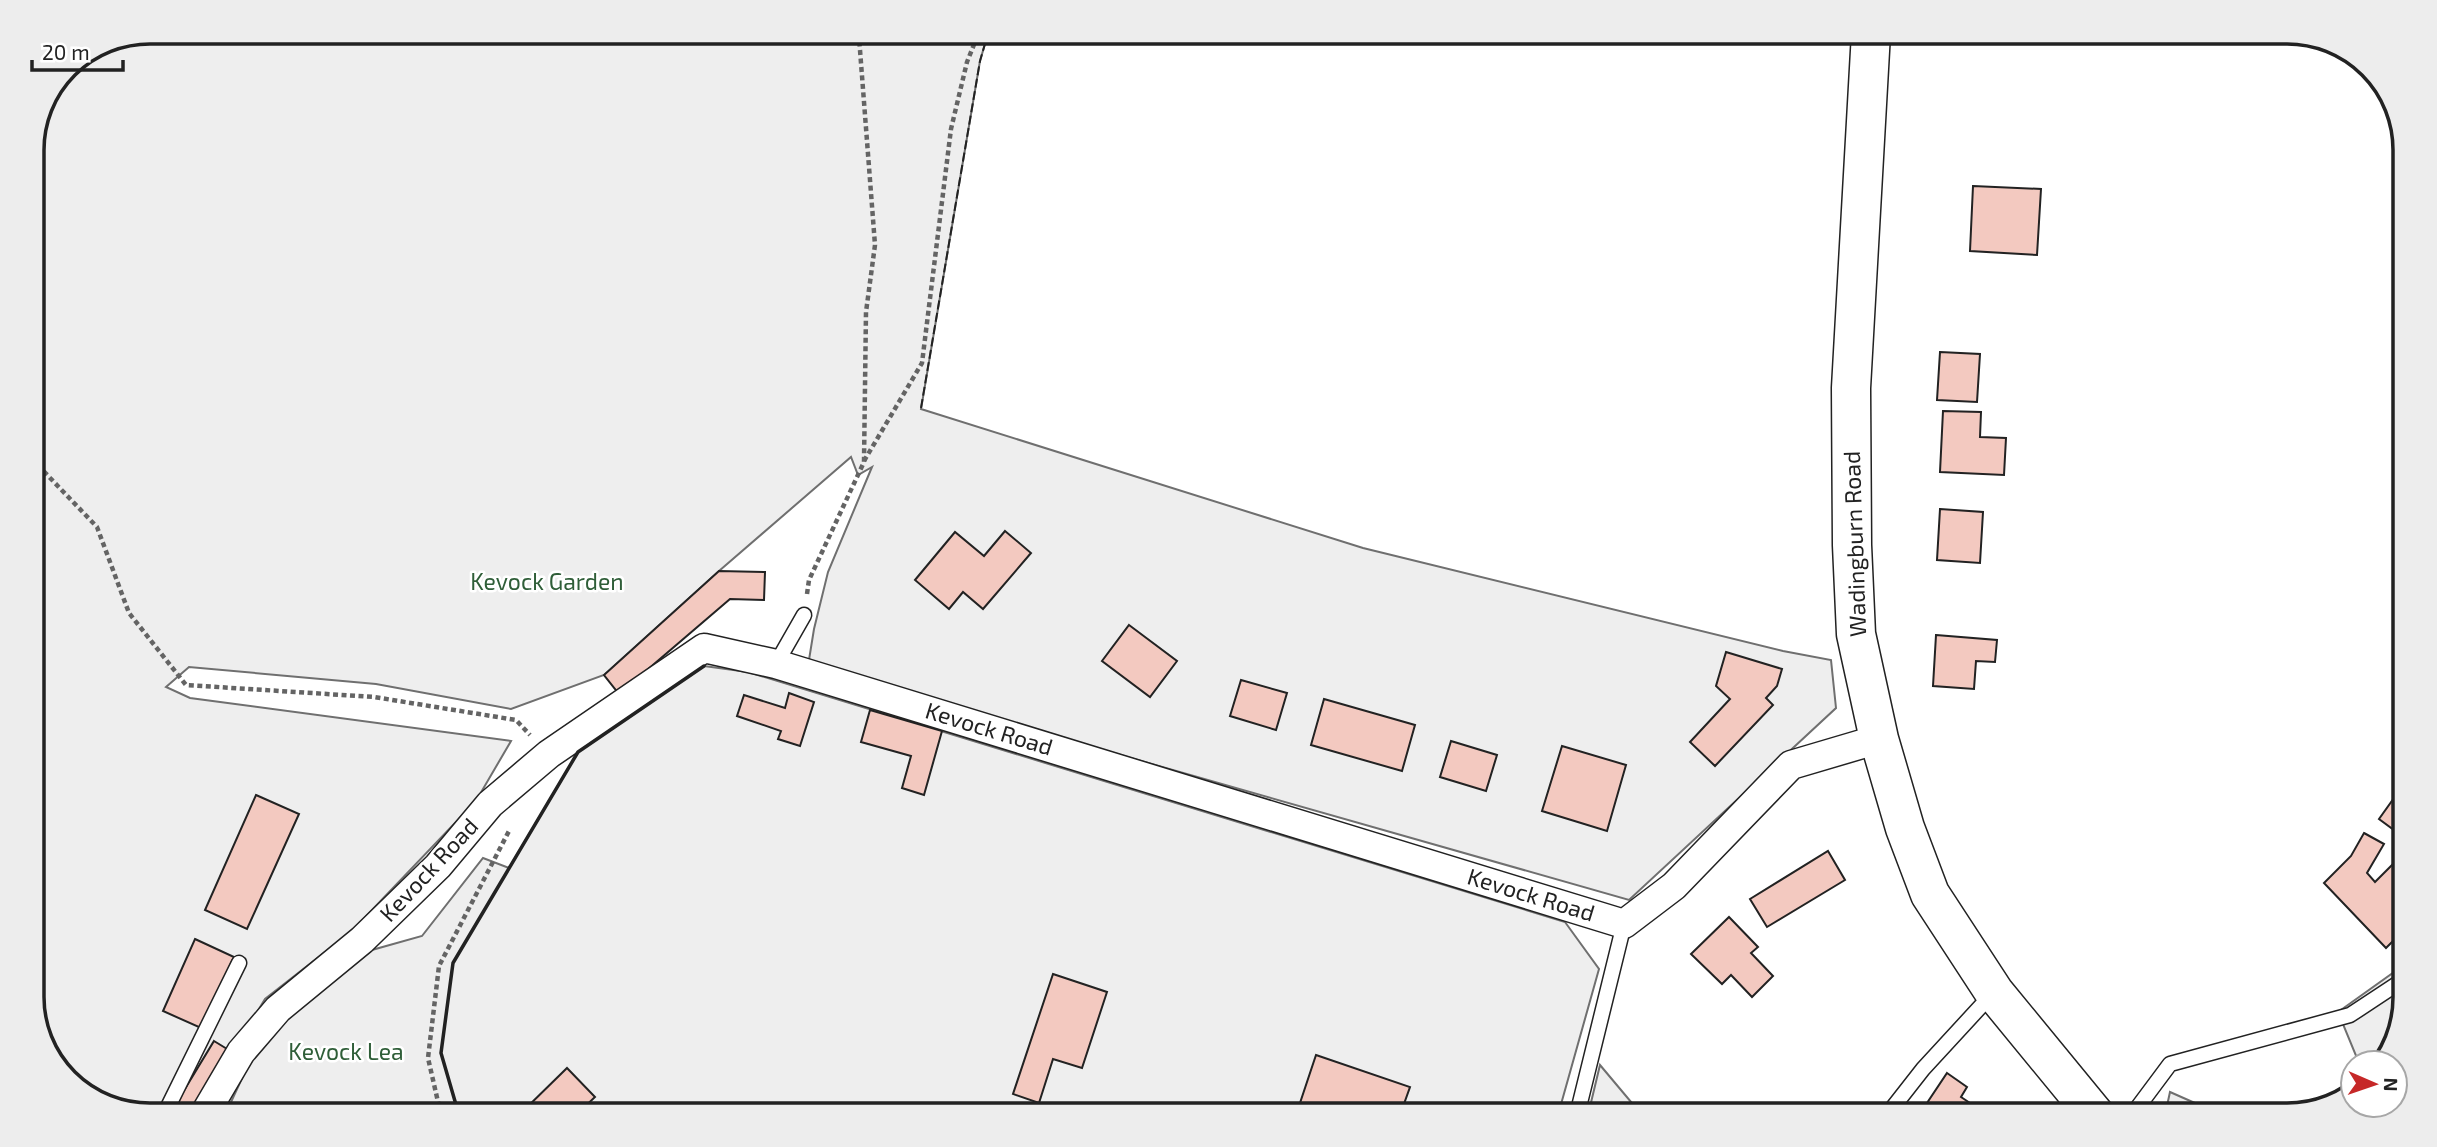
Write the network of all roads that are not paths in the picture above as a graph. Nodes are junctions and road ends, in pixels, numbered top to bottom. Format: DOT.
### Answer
graph roads {
  1 [pos="1870,44"];
  2 [pos="804,615"];
  3 [pos="776,664"];
  4 [pos="1879,739"];
  5 [pos="1624,924"];
  6 [pos="239,963"];
  7 [pos="2393,987"];
  8 [pos="1994,992"];
  9 [pos="170,1103"];
  10 [pos="211,1103"];
  11 [pos="1580,1103"];
  12 [pos="1896,1103"];
  13 [pos="2085,1103"];
  14 [pos="2141,1103"];
  1 -- 4 [label="main road, Wadingburn Road"];
  2 -- 3 [label="lane"];
  3 -- 5 [label="street, Kevock Road"];
  3 -- 10 [label="street, Kevock Road"];
  4 -- 5 [label="street, Kevock Road"];
  4 -- 8 [label="main road, Wadingburn Road"];
  5 -- 11 [label="lane"];
  6 -- 9 [label="lane"];
  7 -- 14 [label="lane"];
  8 -- 12 [label="lane"];
  8 -- 13 [label="main road, Wadingburn Road"];
}
